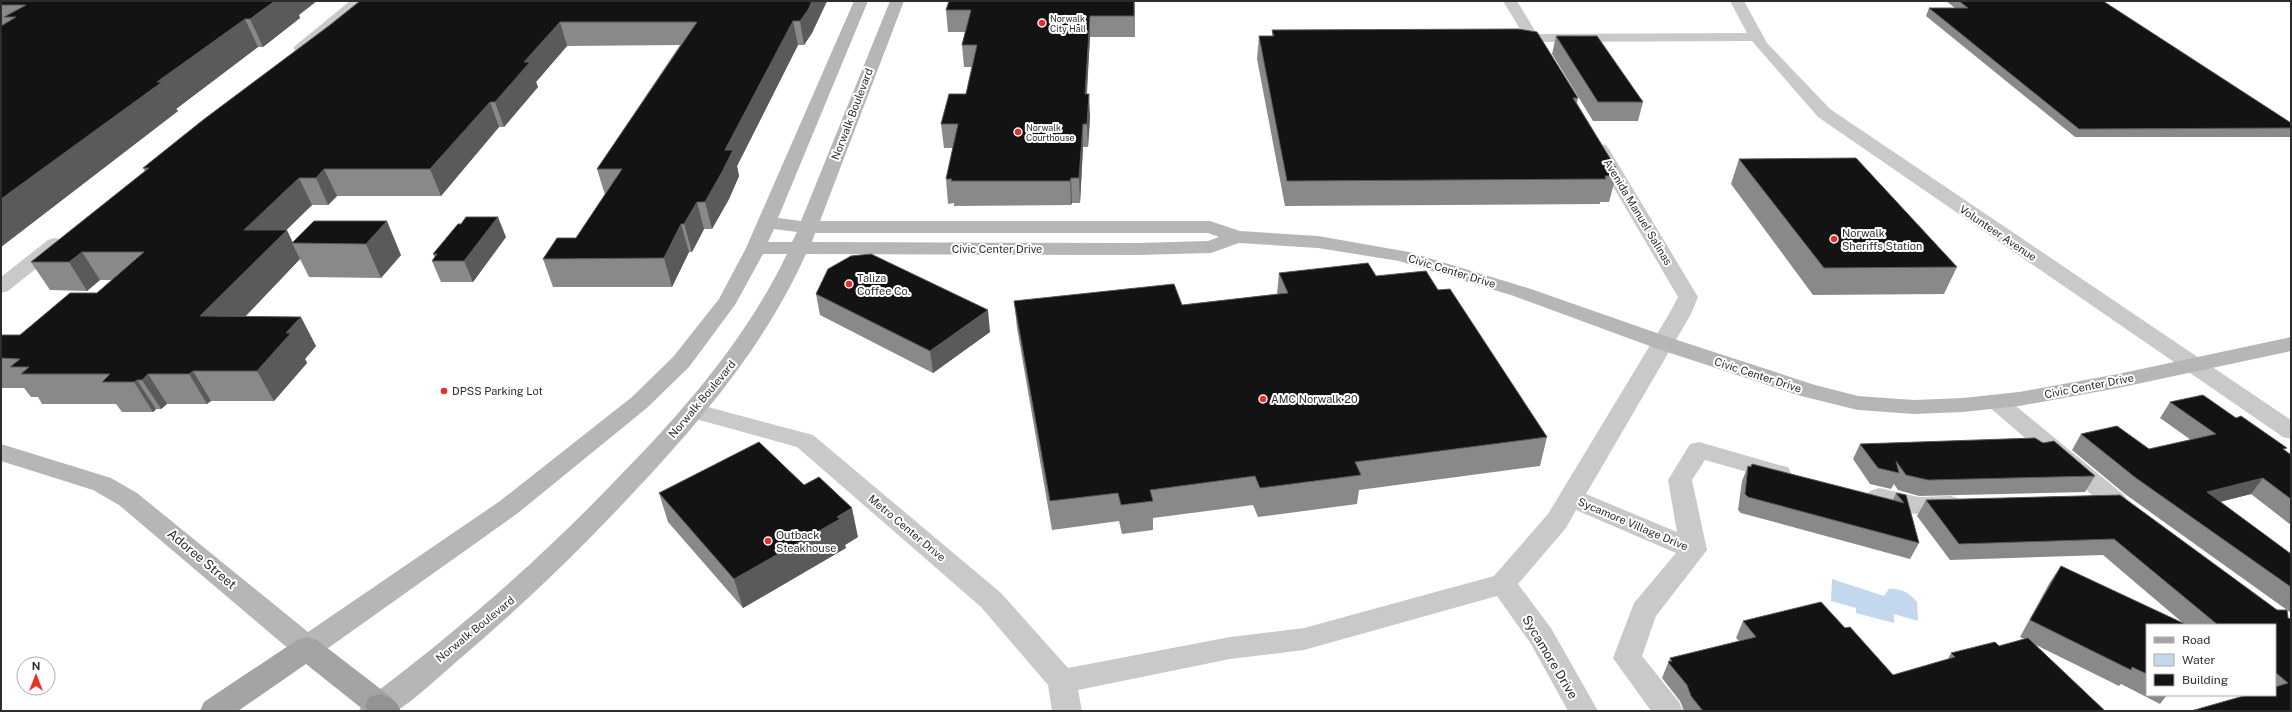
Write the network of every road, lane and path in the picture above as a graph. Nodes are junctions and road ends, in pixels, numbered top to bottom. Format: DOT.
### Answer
graph roads {
  1 [pos="359,1"];
  2 [pos="861,1"];
  3 [pos="897,1"];
  4 [pos="1510,1"];
  5 [pos="1737,1"];
  6 [pos="1756,37"];
  7 [pos="1533,38"];
  8 [pos="290,57"];
  9 [pos="1554,73"];
  10 [pos="1591,134"];
  11 [pos="767,223"];
  12 [pos="809,227"];
  13 [pos="70,232"];
  14 [pos="1237,237"];
  15 [pos="756,248"];
  16 [pos="800,249"];
  17 [pos="1,287"];
  18 [pos="1663,343"];
  19 [pos="2291,344"];
  20 [pos="2191,364"];
  21 [pos="1997,402"];
  22 [pos="693,411"];
  23 [pos="2291,431"];
  24 [pos="1,452"];
  25 [pos="1803,478"];
  26 [pos="1857,491"];
  27 [pos="1571,498"];
  28 [pos="2083,502"];
  29 [pos="1974,505"];
  30 [pos="1694,550"];
  31 [pos="1503,584"];
  32 [pos="307,648"];
  33 [pos="1062,681"];
  34 [pos="380,709"];
  35 [pos="215,711"];
  36 [pos="1067,711"];
  37 [pos="1583,711"];
  38 [pos="1668,711"];
  1 -- 8 [label="street"];
  2 -- 11 [label="main road"];
  3 -- 12 [label="main road, Norwalk Boulevard"];
  4 -- 7 [label="street"];
  5 -- 6 [label="street, Volunteer Avenue"];
  6 -- 7 [label="street"];
  6 -- 20 [label="street, Volunteer Avenue"];
  7 -- 9 [label="street"];
  10 -- 18 [label="street, Avenida Manuel Salinas"];
  11 -- 12 [label="main road, Civic Center Drive"];
  11 -- 15 [label="main road"];
  12 -- 14 [label="main road, Civic Center Drive"];
  12 -- 16 [label="main road, Norwalk Boulevard"];
  13 -- 17 [label="street"];
  14 -- 16 [label="main road, Civic Center Drive"];
  14 -- 18 [label="main road, Civic Center Drive"];
  15 -- 16 [label="main road, Civic Center Drive"];
  15 -- 32 [label="main road"];
  16 -- 22 [label="main road, Norwalk Boulevard"];
  18 -- 21 [label="main road, Civic Center Drive"];
  18 -- 27 [label="street"];
  19 -- 20 [label="main road, Civic Center Drive"];
  20 -- 21 [label="main road, Civic Center Drive"];
  20 -- 23 [label="street, Volunteer Avenue"];
  21 -- 28 [label="street"];
  22 -- 33 [label="street, Metro Center Drive"];
  22 -- 34 [label="main road, Norwalk Boulevard"];
  24 -- 32 [label="main road, Adoree Street"];
  25 -- 30 [label="street, Sycamore Village Drive"];
  26 -- 29 [label="street"];
  27 -- 30 [label="street, Sycamore Village Drive"];
  27 -- 31 [label="street"];
  30 -- 38 [label="street, Sycamore Village Drive"];
  31 -- 33 [label="street"];
  31 -- 37 [label="street, Sycamore Drive"];
  32 -- 34 [label="main road, Adoree Street"];
  32 -- 35 [label="main road"];
  33 -- 36 [label="street"];
}
